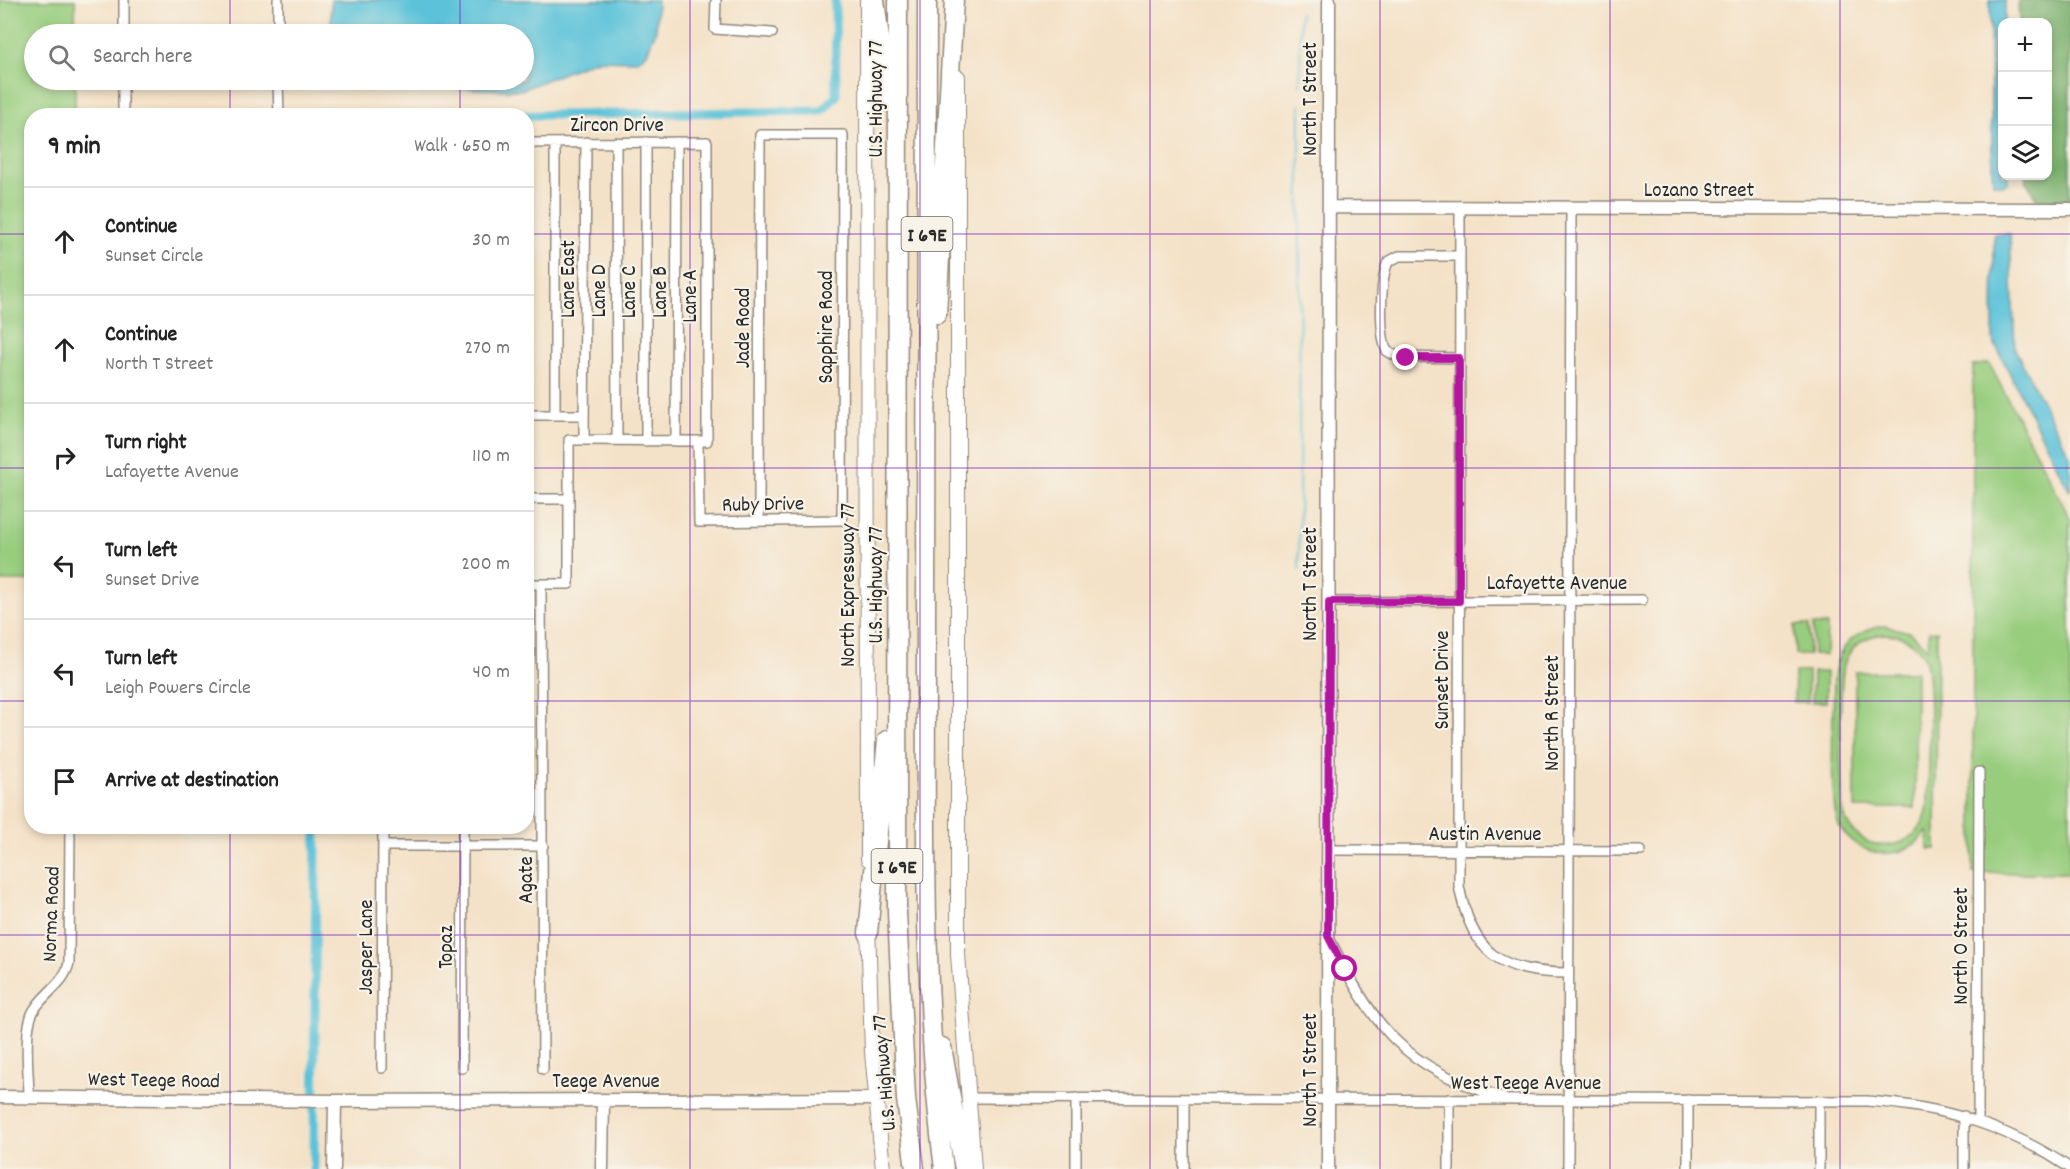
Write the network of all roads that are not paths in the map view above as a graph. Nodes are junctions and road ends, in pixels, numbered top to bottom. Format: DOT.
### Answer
graph roads {
  1 [pos="124,0"];
  2 [pos="278,0"];
  3 [pos="716,0"];
  4 [pos="867,0"];
  5 [pos="875,0"];
  6 [pos="898,0"];
  7 [pos="927,0"];
  8 [pos="956,0"];
  9 [pos="1329,0"];
  10 [pos="124,24"];
  11 [pos="278,24"];
  12 [pos="772,33"];
  13 [pos="123,90"];
  14 [pos="279,90"];
  15 [pos="123,108"];
  16 [pos="279,108"];
  17 [pos="843,135"];
  18 [pos="534,142"];
  19 [pos="555,142"];
  20 [pos="586,142"];
  21 [pos="616,142"];
  22 [pos="646,142"];
  23 [pos="677,142"];
  24 [pos="707,142"];
  25 [pos="1329,207"];
  26 [pos="1460,208"];
  27 [pos="1571,208"];
  28 [pos="2070,209"];
  29 [pos="1459,256"];
  30 [pos="898,271"];
  31 [pos="1459,358"];
  32 [pos="534,415"];
  33 [pos="555,415"];
  34 [pos="584,415"];
  35 [pos="584,440"];
  36 [pos="617,440"];
  37 [pos="646,441"];
  38 [pos="676,441"];
  39 [pos="698,441"];
  40 [pos="926,468"];
  41 [pos="534,499"];
  42 [pos="569,499"];
  43 [pos="842,520"];
  44 [pos="759,521"];
  45 [pos="897,562"];
  46 [pos="534,584"];
  47 [pos="541,584"];
  48 [pos="1642,600"];
  49 [pos="1459,601"];
  50 [pos="1570,601"];
  51 [pos="1329,602"];
  52 [pos="1979,772"];
  53 [pos="70,834"];
  54 [pos="383,834"];
  55 [pos="463,834"];
  56 [pos="383,846"];
  57 [pos="463,846"];
  58 [pos="543,846"];
  59 [pos="1328,850"];
  60 [pos="1459,850"];
  61 [pos="1641,851"];
  62 [pos="1569,852"];
  63 [pos="868,933"];
  64 [pos="1328,936"];
  65 [pos="1568,973"];
  66 [pos="929,979"];
  67 [pos="382,1068"];
  68 [pos="462,1068"];
  69 [pos="543,1069"];
  70 [pos="0,1097"];
  71 [pos="29,1098"];
  72 [pos="967,1098"];
  73 [pos="1076,1098"];
  74 [pos="1328,1098"];
  75 [pos="876,1099"];
  76 [pos="1184,1099"];
  77 [pos="1449,1099"];
  78 [pos="331,1100"];
  79 [pos="603,1100"];
  80 [pos="1513,1100"];
  81 [pos="1568,1100"];
  82 [pos="1688,1100"];
  83 [pos="1819,1101"];
  84 [pos="1964,1116"];
  85 [pos="1978,1120"];
  86 [pos="2070,1168"];
  87 [pos="334,1169"];
  88 [pos="602,1169"];
  89 [pos="884,1169"];
  90 [pos="915,1169"];
  91 [pos="944,1169"];
  92 [pos="964,1169"];
  93 [pos="974,1169"];
  94 [pos="1076,1169"];
  95 [pos="1185,1169"];
  96 [pos="1328,1169"];
  97 [pos="1449,1169"];
  98 [pos="1568,1169"];
  99 [pos="1688,1169"];
  100 [pos="1820,1169"];
  101 [pos="1964,1169"];
  1 -- 10 [label="street"];
  2 -- 11 [label="street"];
  3 -- 12 [label="street"];
  4 -- 63 [label="main road, North Expressway 77"];
  5 -- 30 [label="highway"];
  6 -- 30 [label="highway, U.S. Highway 77 / I 69E"];
  7 -- 40 [label="highway, I 69E"];
  8 -- 40 [label="highway"];
  8 -- 72 [label="main road"];
  9 -- 25 [label="street, North T Street"];
  13 -- 15 [label="street"];
  14 -- 16 [label="street"];
  17 -- 43 [label="street, Sapphire Road"];
  17 -- 44 [label="street, Jade Road"];
  18 -- 19 [label="street, Zircon Drive"];
  19 -- 20 [label="street, Zircon Drive"];
  19 -- 33 [label="street"];
  20 -- 21 [label="street, Zircon Drive"];
  20 -- 34 [label="street, Lane East"];
  21 -- 22 [label="street, Zircon Drive"];
  21 -- 36 [label="street, Lane D"];
  22 -- 23 [label="street, Zircon Drive"];
  22 -- 37 [label="street, Lane C"];
  23 -- 24 [label="street, Zircon Drive"];
  23 -- 38 [label="street, Lane B"];
  24 -- 39 [label="street, Lane A"];
  25 -- 26 [label="street, Lozano Street"];
  25 -- 51 [label="street, North T Street"];
  26 -- 27 [label="street, Lozano Street"];
  26 -- 29 [label="street, Sunset Drive"];
  27 -- 28 [label="street, Lozano Street"];
  27 -- 50 [label="street, North R Street"];
  29 -- 31 [label="street, Sunset Drive"];
  29 -- 31 [label="street"];
  30 -- 45 [label="highway, U.S. Highway 77 / I 69E"];
  31 -- 49 [label="street, Sunset Drive"];
  32 -- 33 [label="street"];
  33 -- 34 [label="street"];
  34 -- 35 [label="street, Lane East"];
  35 -- 36 [label="street"];
  35 -- 42 [label="street"];
  36 -- 37 [label="street"];
  37 -- 38 [label="street"];
  38 -- 39 [label="street"];
  39 -- 44 [label="street, Ruby Drive"];
  40 -- 66 [label="highway, I 69E"];
  41 -- 42 [label="street"];
  42 -- 47 [label="street"];
  43 -- 44 [label="street, Ruby Drive"];
  45 -- 63 [label="highway"];
  45 -- 90 [label="highway, U.S. Highway 77 / I 69E"];
  46 -- 47 [label="street"];
  47 -- 58 [label="street, Agate"];
  48 -- 50 [label="street, Lafayette Avenue"];
  49 -- 50 [label="street, Lafayette Avenue"];
  49 -- 51 [label="street, Lafayette Avenue"];
  49 -- 60 [label="street, Sunset Drive"];
  50 -- 62 [label="street, North R Street"];
  51 -- 59 [label="street, North T Street"];
  52 -- 85 [label="street, North O Street"];
  53 -- 71 [label="street, Norma Road"];
  54 -- 56 [label="street, Jasper Lane"];
  55 -- 57 [label="street, Topaz"];
  56 -- 57 [label="street"];
  56 -- 67 [label="street, Jasper Lane"];
  57 -- 58 [label="street"];
  57 -- 68 [label="street, Topaz"];
  58 -- 69 [label="street, Agate"];
  59 -- 60 [label="street, Austin Avenue"];
  59 -- 64 [label="street, North T Street"];
  60 -- 62 [label="street, Austin Avenue"];
  60 -- 65 [label="street, Sunset Drive"];
  61 -- 62 [label="street, Austin Avenue"];
  62 -- 65 [label="street, North R Street"];
  63 -- 75 [label="main road, North Expressway 77"];
  64 -- 74 [label="street, North T Street"];
  64 -- 80 [label="street"];
  65 -- 81 [label="street, North R Street"];
  66 -- 91 [label="highway, I 69E"];
  66 -- 92 [label="highway"];
  70 -- 71 [label="street, West Teege Road"];
  71 -- 78 [label="street, West Teege Road"];
  72 -- 73 [label="street, West Teege Avenue"];
  72 -- 93 [label="main road"];
  73 -- 76 [label="street, West Teege Avenue"];
  73 -- 94 [label="street"];
  74 -- 76 [label="street, West Teege Avenue"];
  74 -- 77 [label="street, West Teege Avenue"];
  74 -- 96 [label="street, North T Street"];
  75 -- 79 [label="street, Teege Avenue"];
  75 -- 89 [label="main road, North Expressway 77"];
  76 -- 95 [label="street"];
  77 -- 80 [label="street, West Teege Avenue"];
  77 -- 97 [label="street"];
  78 -- 79 [label="street, Teege Avenue"];
  78 -- 87 [label="street"];
  79 -- 88 [label="street"];
  80 -- 81 [label="street, West Teege Avenue"];
  81 -- 82 [label="street, West Teege Avenue"];
  81 -- 98 [label="street, North R Street"];
  82 -- 83 [label="street, West Teege Avenue"];
  82 -- 99 [label="street"];
  83 -- 84 [label="street, West Teege Avenue"];
  83 -- 100 [label="street"];
  84 -- 85 [label="street, West Teege Avenue"];
  84 -- 101 [label="street"];
  85 -- 86 [label="street, West Teege Avenue"];
}
